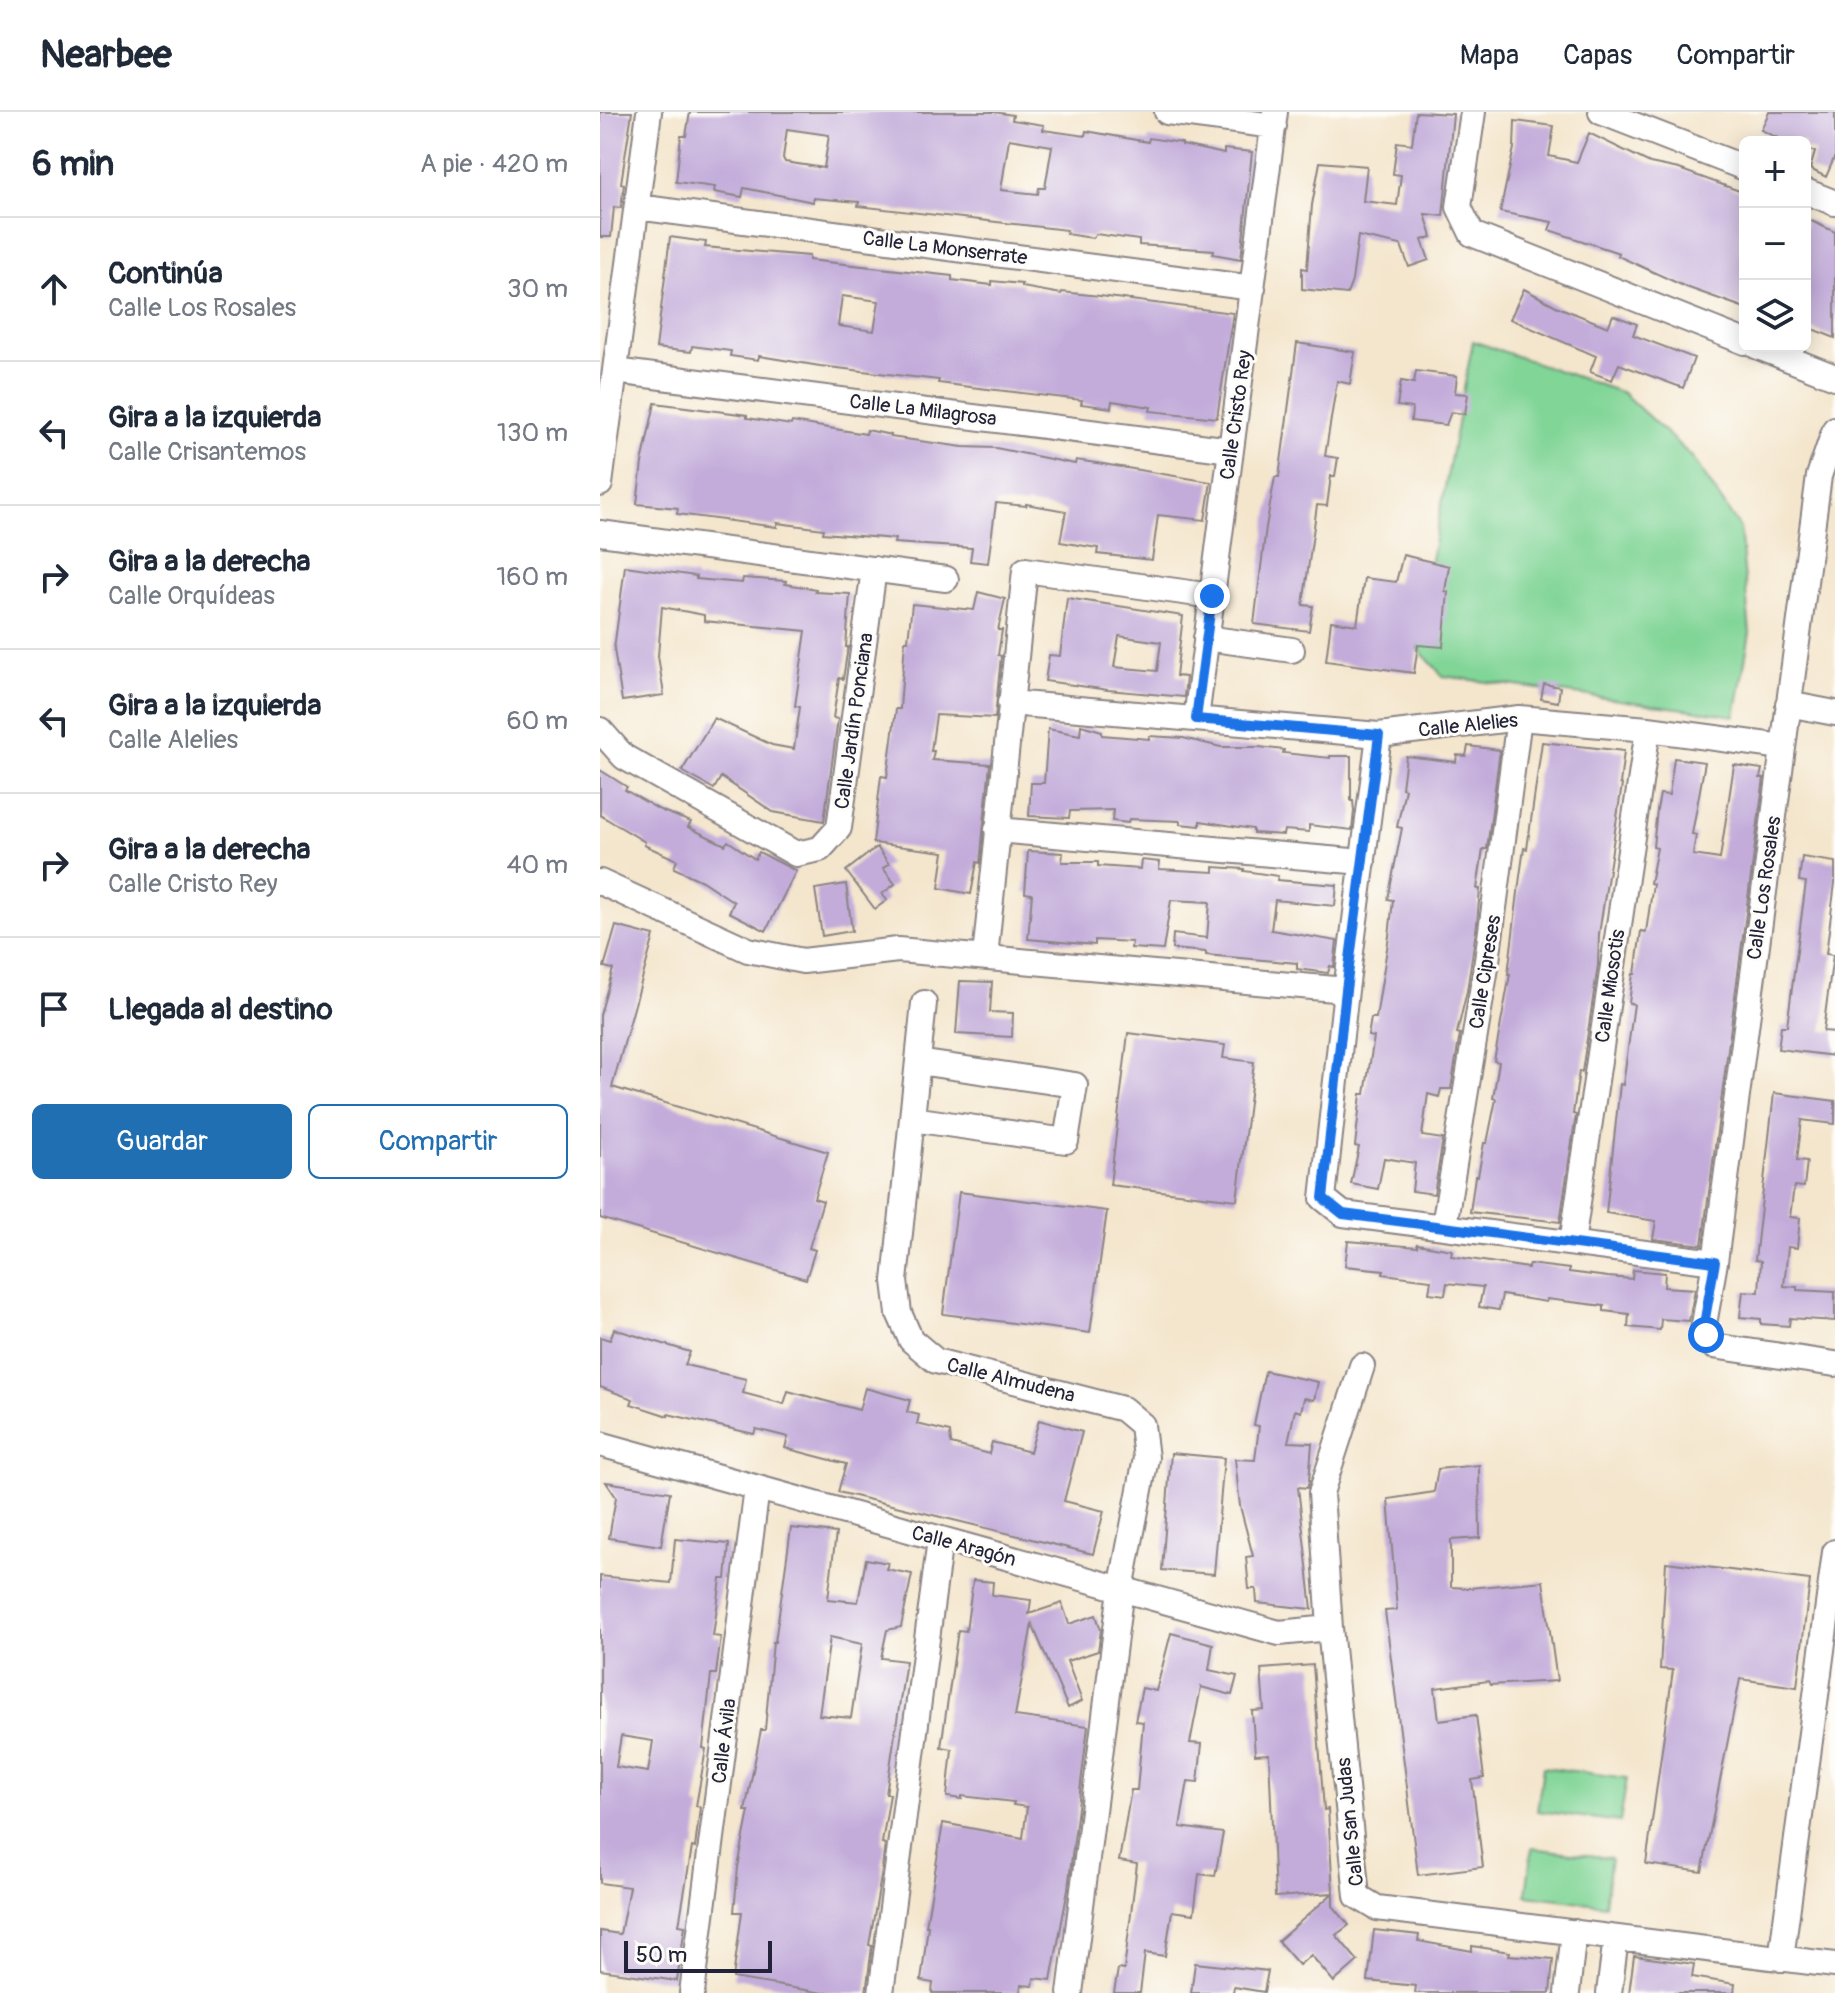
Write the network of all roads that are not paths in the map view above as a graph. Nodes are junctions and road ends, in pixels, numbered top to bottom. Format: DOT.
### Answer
graph roads {
  1 [pos="649,112"];
  2 [pos="1167,112"];
  3 [pos="1473,112"];
  4 [pos="1601,112"];
  5 [pos="1275,119"];
  6 [pos="1739,166"];
  7 [pos="1811,193"];
  8 [pos="1835,203"];
  9 [pos="637,207"];
  10 [pos="1253,288"];
  11 [pos="1739,340"];
  12 [pos="1771,352"];
  13 [pos="615,371"];
  14 [pos="1835,377"];
  15 [pos="1835,429"];
  16 [pos="1231,450"];
  17 [pos="600,484"];
  18 [pos="600,533"];
  19 [pos="874,569"];
  20 [pos="946,579"];
  21 [pos="1212,596"];
  22 [pos="1206,638"];
  23 [pos="1292,650"];
  24 [pos="1010,703"];
  25 [pos="1788,704"];
  26 [pos="1835,713"];
  27 [pos="1519,718"];
  28 [pos="1196,719"];
  29 [pos="1648,729"];
  30 [pos="600,730"];
  31 [pos="1379,735"];
  32 [pos="1783,747"];
  33 [pos="997,830"];
  34 [pos="1363,862"];
  35 [pos="600,882"];
  36 [pos="985,957"];
  37 [pos="1346,990"];
  38 [pos="924,1003"];
  39 [pos="918,1062"];
  40 [pos="912,1119"];
  41 [pos="1444,1226"];
  42 [pos="1572,1243"];
  43 [pos="1715,1262"];
  44 [pos="1835,1364"];
  45 [pos="1362,1366"];
  46 [pos="600,1444"];
  47 [pos="757,1488"];
  48 [pos="940,1539"];
  49 [pos="1835,1552"];
  50 [pos="1121,1589"];
  51 [pos="1330,1628"];
  52 [pos="1574,1932"];
  53 [pos="1616,1938"];
  54 [pos="1781,1959"];
  55 [pos="1835,1965"];
  56 [pos="692,1993"];
  57 [pos="881,1993"];
  58 [pos="1070,1993"];
  59 [pos="1567,1993"];
  60 [pos="1609,1993"];
  1 -- 9 [label="street"];
  2 -- 5 [label="street"];
  3 -- 11 [label="street"];
  4 -- 6 [label="street"];
  5 -- 10 [label="street, Calle Cristo Rey"];
  7 -- 8 [label="street"];
  9 -- 10 [label="street, Calle La Monserrate"];
  9 -- 13 [label="street"];
  10 -- 16 [label="street, Calle Cristo Rey"];
  12 -- 14 [label="street"];
  13 -- 16 [label="street, Calle La Milagrosa"];
  13 -- 17 [label="street"];
  15 -- 25 [label="street, Calle Los Rosales"];
  16 -- 21 [label="street, Calle Cristo Rey"];
  18 -- 19 [label="street"];
  19 -- 20 [label="street"];
  19 -- 30 [label="street, Calle Jardín Ponciana"];
  21 -- 22 [label="street, Calle Cristo Rey"];
  21 -- 24 [label="street"];
  22 -- 23 [label="street"];
  22 -- 28 [label="street, Calle Cristo Rey"];
  24 -- 28 [label="street, Calle Alelies"];
  24 -- 33 [label="street"];
  25 -- 26 [label="street"];
  25 -- 32 [label="street, Calle Los Rosales"];
  27 -- 29 [label="street, Calle Alelies"];
  27 -- 31 [label="street, Calle Alelies"];
  27 -- 41 [label="street, Calle Cipreses"];
  28 -- 31 [label="street, Calle Alelies"];
  29 -- 32 [label="street, Calle Alelies"];
  29 -- 42 [label="street, Calle Miosotis"];
  31 -- 34 [label="street"];
  32 -- 43 [label="street, Calle Los Rosales"];
  33 -- 34 [label="street"];
  33 -- 36 [label="street"];
  34 -- 37 [label="street"];
  35 -- 36 [label="street"];
  36 -- 37 [label="street"];
  37 -- 41 [label="street"];
  38 -- 39 [label="street, Calle Almudena"];
  39 -- 40 [label="street, Calle Almudena"];
  39 -- 40 [label="street"];
  40 -- 50 [label="street, Calle Almudena"];
  41 -- 42 [label="street"];
  42 -- 43 [label="street"];
  43 -- 44 [label="street, Calle Los Rosales"];
  45 -- 51 [label="street, Calle San Judas"];
  46 -- 47 [label="street, Calle Aragón"];
  47 -- 48 [label="street, Calle Aragón"];
  47 -- 56 [label="street, Calle Ávila"];
  48 -- 50 [label="street, Calle Aragón"];
  48 -- 57 [label="street"];
  49 -- 54 [label="street"];
  50 -- 51 [label="street, Calle Aragón"];
  50 -- 58 [label="street, Calle Almudena"];
  51 -- 52 [label="street, Calle San Judas"];
  52 -- 53 [label="street, Calle San Judas"];
  52 -- 59 [label="street"];
  53 -- 54 [label="street, Calle San Judas"];
  53 -- 60 [label="street"];
  54 -- 55 [label="street, Calle San Judas"];
}
